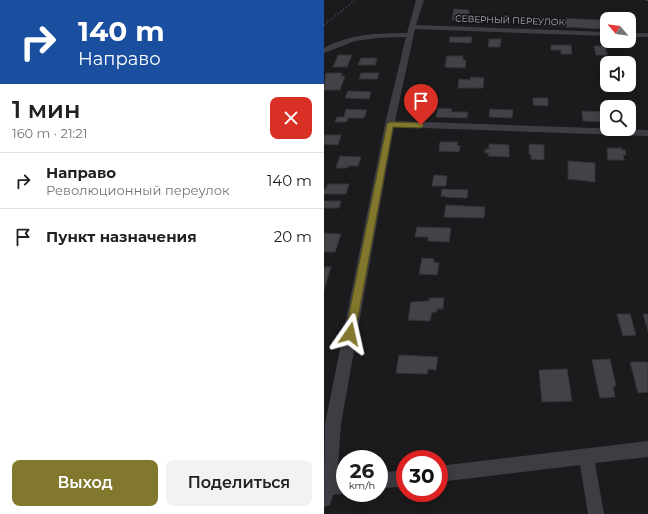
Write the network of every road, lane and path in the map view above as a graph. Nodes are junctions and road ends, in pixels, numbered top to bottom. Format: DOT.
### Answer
graph roads {
  1 [pos="355,0"];
  2 [pos="420,0"];
  3 [pos="324,25"];
  4 [pos="411,31"];
  5 [pos="600,34"];
  6 [pos="636,35"];
  7 [pos="648,35"];
  8 [pos="324,51"];
  9 [pos="390,124"];
  10 [pos="648,133"];
  11 [pos="648,449"];
  12 [pos="586,456"];
  13 [pos="448,473"];
  14 [pos="336,489"];
  15 [pos="326,493"];
  16 [pos="596,514"];
  1 -- 3 [label="path"];
  2 -- 4 [label="street"];
  4 -- 5 [label="street, СЕВЕРНЫЙ ПЕРЕУЛОК"];
  4 -- 8 [label="street, СЕВЕРНЫЙ ПЕРЕУЛОК"];
  4 -- 9 [label="street"];
  6 -- 7 [label="street"];
  9 -- 10 [label="street"];
  9 -- 15 [label="street"];
  11 -- 12 [label="street"];
  12 -- 13 [label="street"];
  12 -- 16 [label="street"];
  14 -- 15 [label="street"];
}
